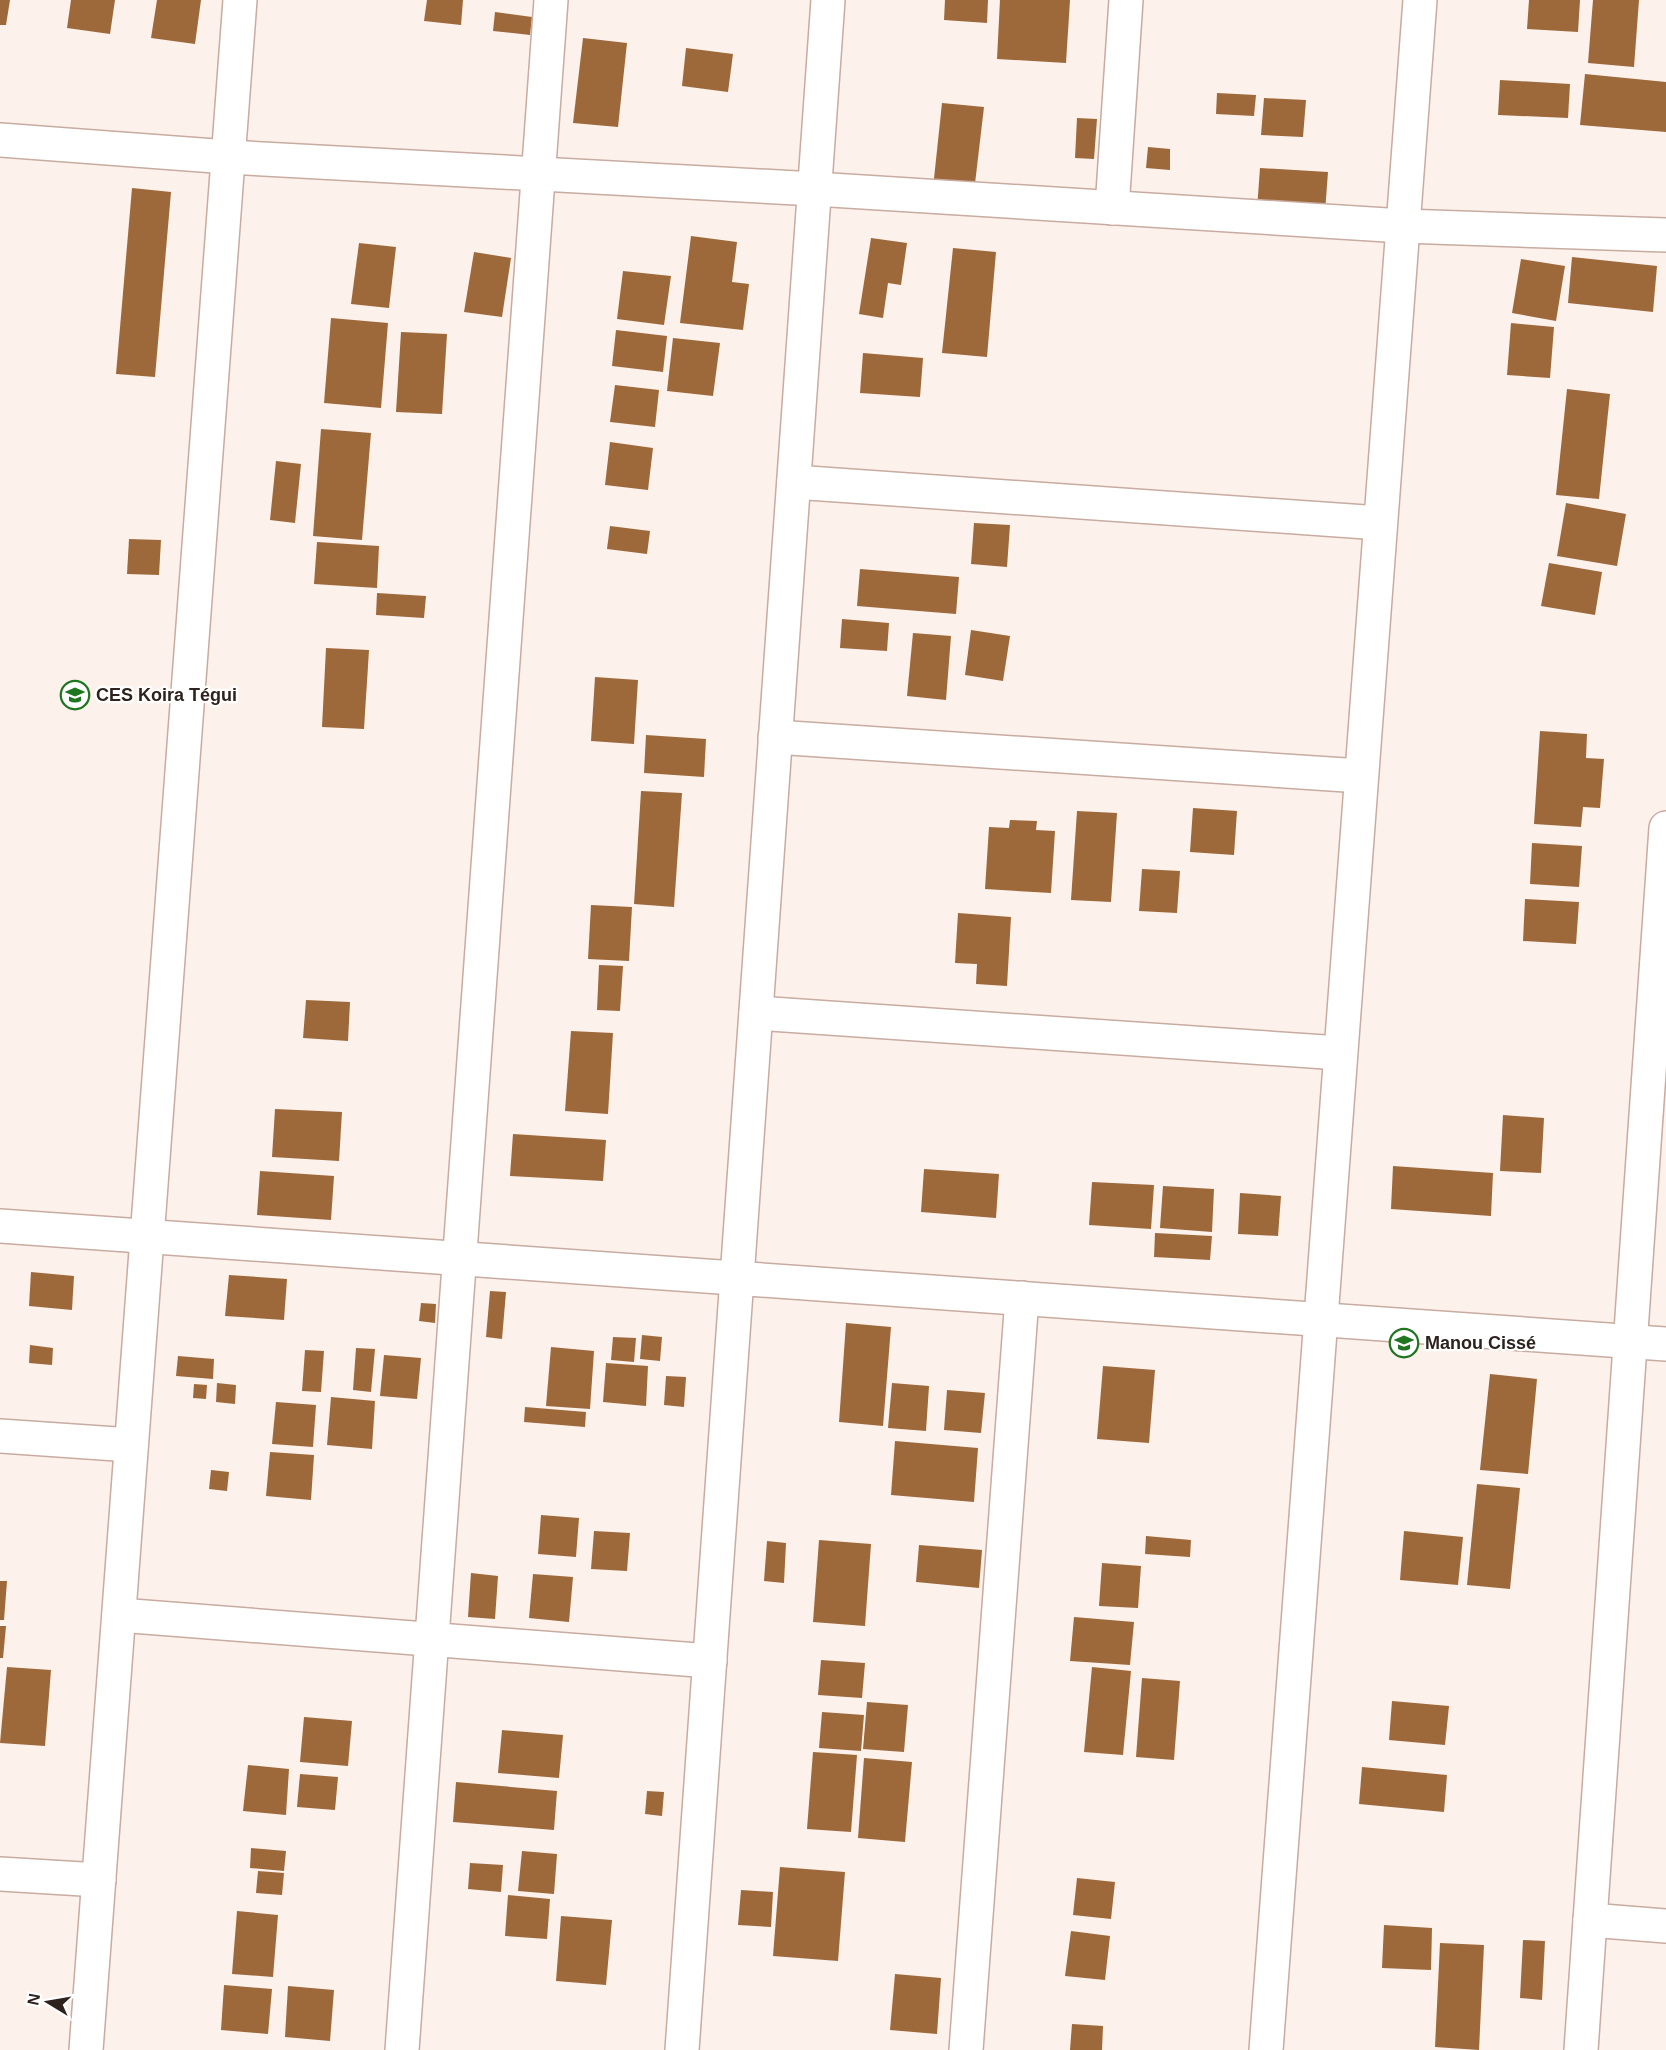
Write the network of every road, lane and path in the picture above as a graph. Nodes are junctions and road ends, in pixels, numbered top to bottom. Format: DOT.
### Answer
graph roads {
  1 [pos="240,0"];
  2 [pos="551,0"];
  3 [pos="828,0"];
  4 [pos="1126,0"];
  5 [pos="1420,0"];
  6 [pos="0,140"];
  7 [pos="228,156"];
  8 [pos="538,173"];
  9 [pos="815,189"];
  10 [pos="1112,208"];
  11 [pos="1403,226"];
  12 [pos="1666,235"];
  13 [pos="794,482"];
  14 [pos="1380,523"];
  15 [pos="775,737"];
  16 [pos="1361,776"];
  17 [pos="1666,828"];
  18 [pos="756,1013"];
  19 [pos="1659,1028"];
  20 [pos="1340,1053"];
  21 [pos="0,1226"];
  22 [pos="147,1236"];
  23 [pos="460,1258"];
  24 [pos="737,1278"];
  25 [pos="1022,1298"];
  26 [pos="1321,1319"];
  27 [pos="1630,1341"];
  28 [pos="1666,1344"];
  29 [pos="0,1436"];
  30 [pos="131,1445"];
  31 [pos="119,1615"];
  32 [pos="432,1639"];
  33 [pos="710,1661"];
  34 [pos="0,1874"];
  35 [pos="99,1880"];
  36 [pos="1590,1920"];
  37 [pos="1666,1926"];
  38 [pos="86,2050"];
  39 [pos="402,2050"];
  40 [pos="682,2050"];
  41 [pos="966,2050"];
  42 [pos="1266,2050"];
  43 [pos="1581,2050"];
  1 -- 7 [label="street"];
  2 -- 8 [label="street"];
  3 -- 9 [label="street"];
  4 -- 10 [label="street"];
  5 -- 11 [label="street"];
  6 -- 7 [label="street"];
  7 -- 8 [label="street"];
  7 -- 22 [label="street"];
  8 -- 9 [label="street"];
  8 -- 23 [label="street"];
  9 -- 10 [label="street"];
  9 -- 13 [label="street"];
  10 -- 11 [label="street"];
  11 -- 12 [label="street"];
  11 -- 14 [label="street"];
  13 -- 14 [label="street"];
  13 -- 15 [label="street"];
  14 -- 16 [label="street"];
  15 -- 16 [label="street"];
  15 -- 18 [label="street"];
  16 -- 20 [label="street"];
  17 -- 19 [label="street"];
  18 -- 20 [label="street"];
  18 -- 24 [label="street"];
  19 -- 27 [label="street"];
  20 -- 26 [label="street"];
  21 -- 22 [label="street"];
  22 -- 23 [label="street"];
  22 -- 30 [label="street"];
  23 -- 24 [label="street"];
  23 -- 32 [label="street"];
  24 -- 25 [label="street"];
  24 -- 33 [label="street"];
  25 -- 26 [label="street"];
  25 -- 41 [label="street"];
  26 -- 27 [label="street"];
  26 -- 42 [label="street"];
  27 -- 28 [label="street"];
  27 -- 36 [label="street"];
  29 -- 30 [label="street"];
  30 -- 31 [label="street"];
  31 -- 32 [label="street"];
  31 -- 35 [label="street"];
  32 -- 33 [label="street"];
  32 -- 39 [label="street"];
  33 -- 40 [label="street"];
  34 -- 35 [label="street"];
  35 -- 38 [label="street"];
  36 -- 37 [label="street"];
  36 -- 43 [label="street"];
}
